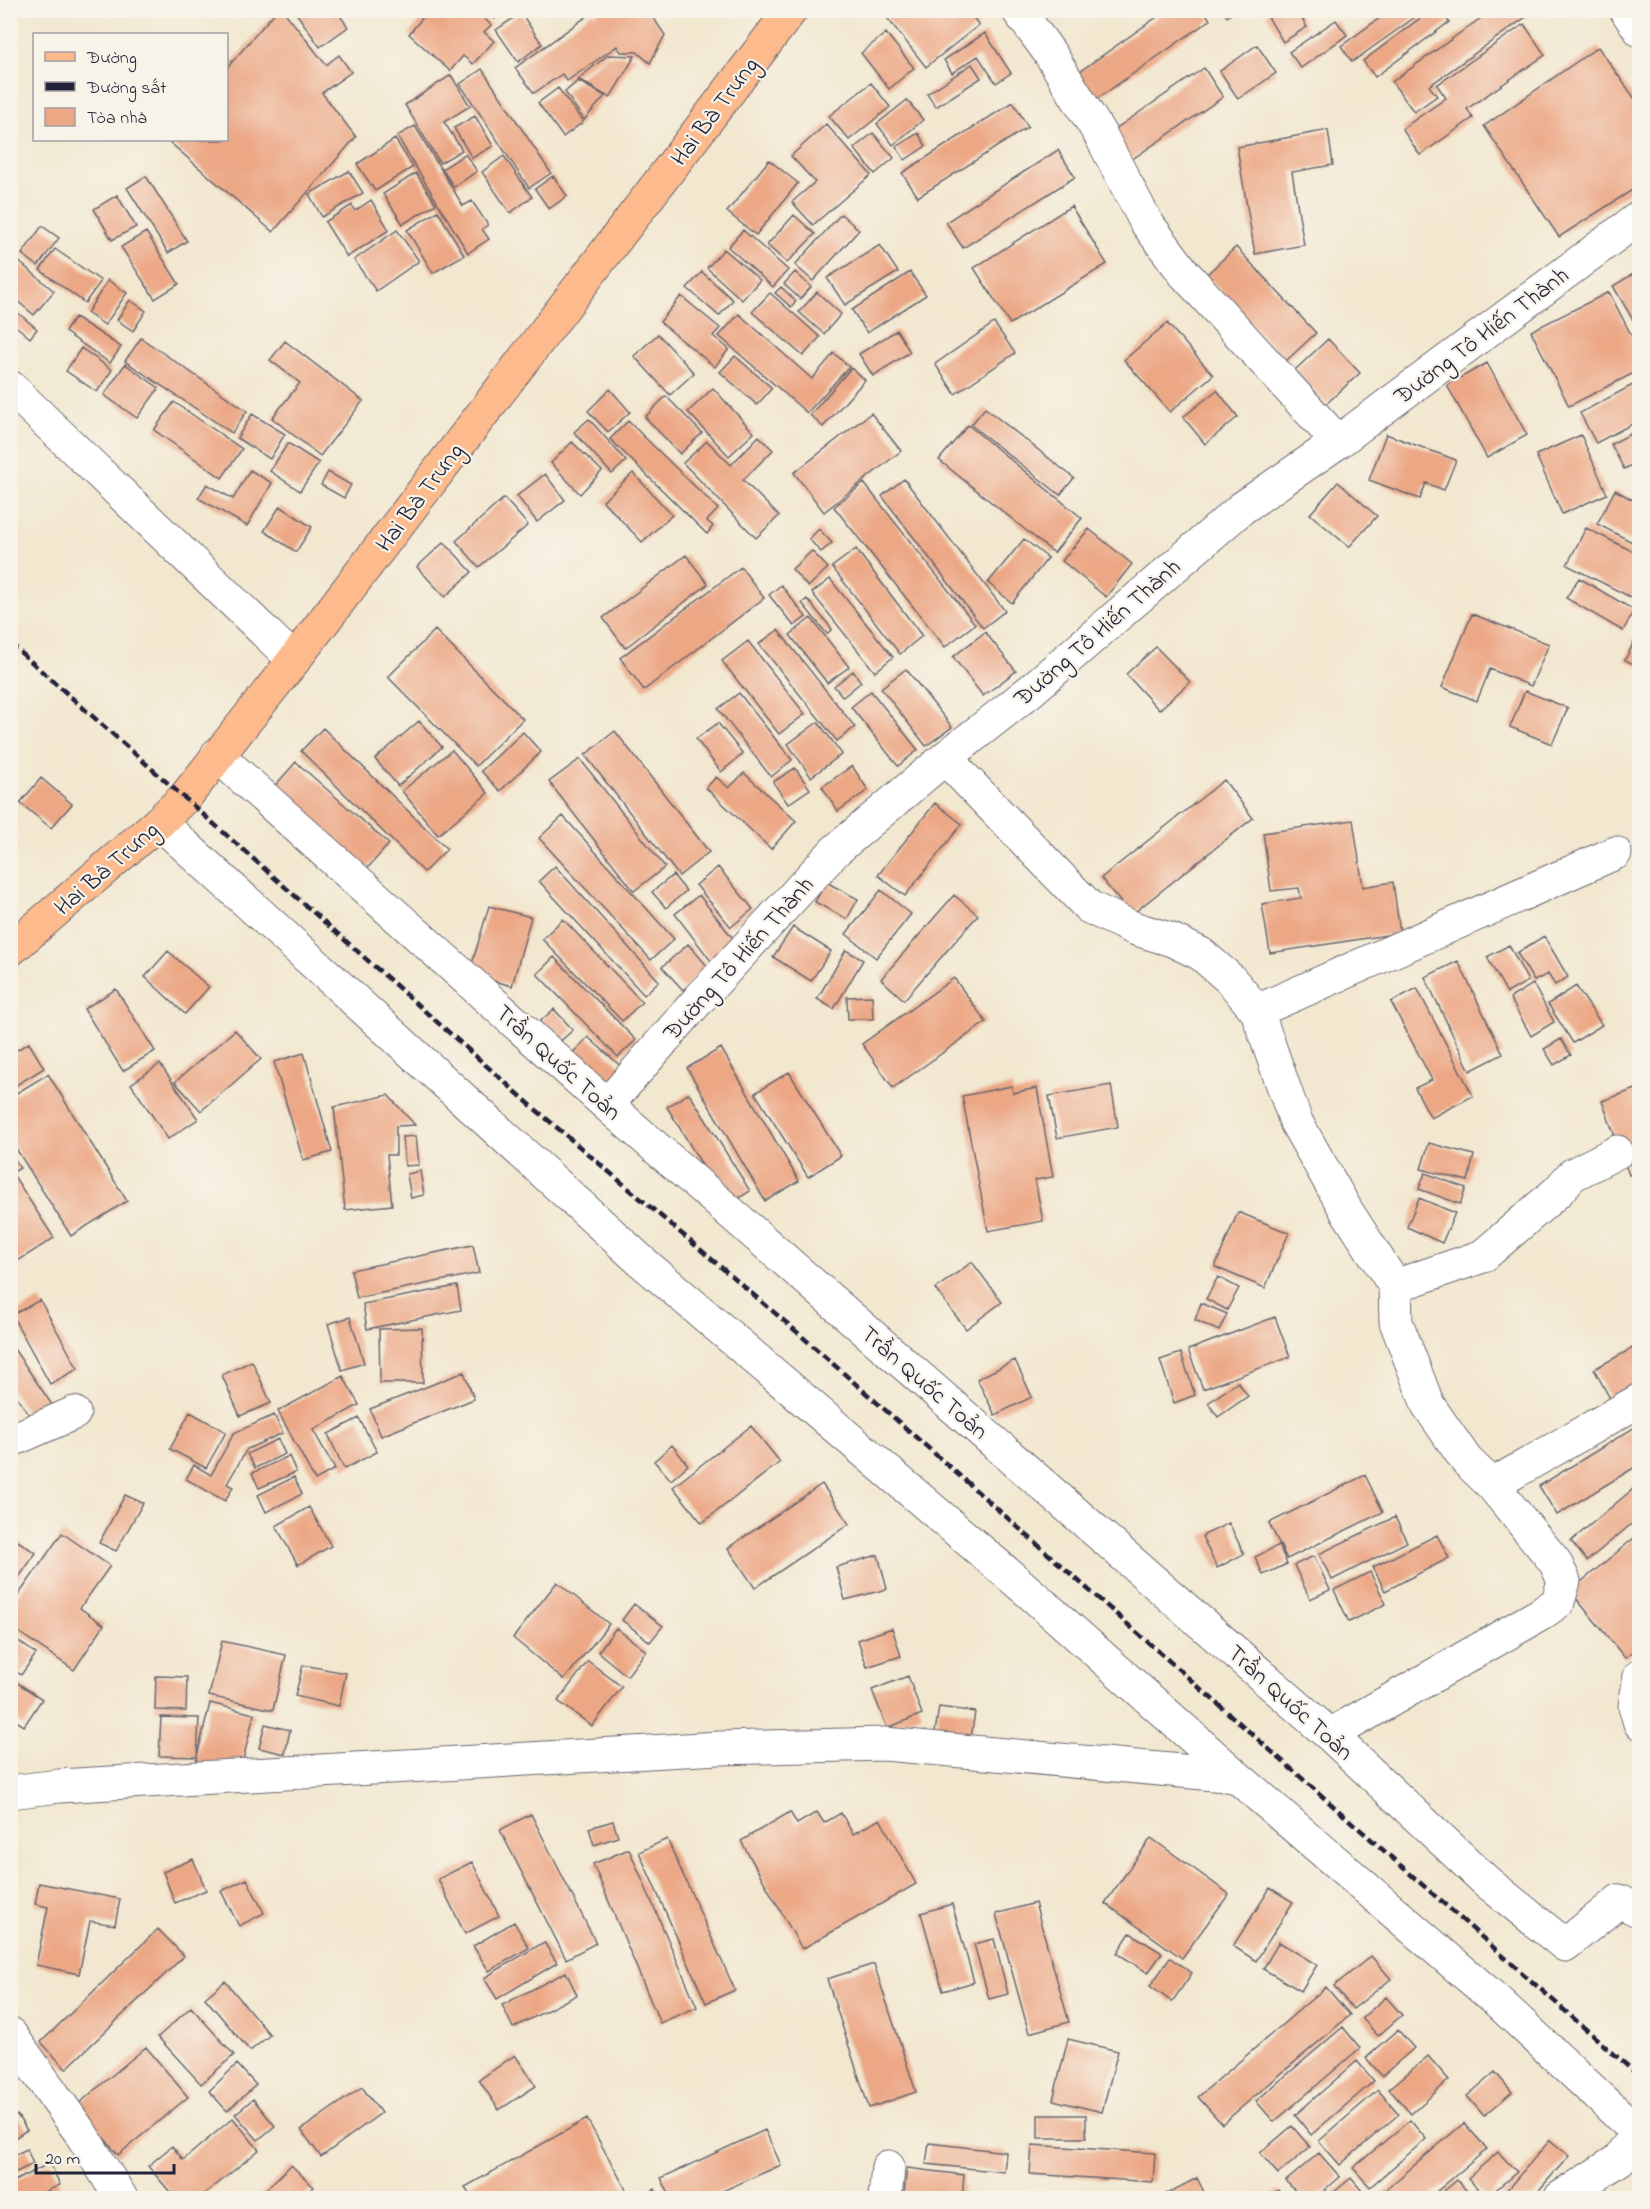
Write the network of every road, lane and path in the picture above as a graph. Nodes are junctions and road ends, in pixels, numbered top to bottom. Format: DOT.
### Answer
graph roads {
  1 [pos="791,10"];
  2 [pos="1018,10"];
  3 [pos="1626,10"];
  4 [pos="1640,30"];
  5 [pos="1640,217"];
  6 [pos="10,387"];
  7 [pos="1338,442"];
  8 [pos="294,660"];
  9 [pos="217,755"];
  10 [pos="945,758"];
  11 [pos="159,822"];
  12 [pos="1615,853"];
  13 [pos="10,950"];
  14 [pos="1257,1011"];
  15 [pos="607,1105"];
  16 [pos="1617,1152"];
  17 [pos="1395,1286"];
  18 [pos="1640,1400"];
  19 [pos="74,1413"];
  20 [pos="10,1441"];
  21 [pos="1492,1485"];
  22 [pos="1640,1676"];
  23 [pos="1640,1723"];
  24 [pos="1330,1735"];
  25 [pos="1236,1776"];
  26 [pos="10,1792"];
  27 [pos="1640,1911"];
  28 [pos="10,2034"];
  29 [pos="1638,2133"];
  30 [pos="120,2199"];
  31 [pos="1560,2199"];
  1 -- 8 [label="main road, Hai Bà Trưng"];
  2 -- 7 [label="street"];
  3 -- 4 [label="street"];
  5 -- 7 [label="street, Đường Tô Hiến Thành"];
  6 -- 8 [label="street"];
  7 -- 10 [label="street, Đường Tô Hiến Thành"];
  8 -- 9 [label="main road, Hai Bà Trưng"];
  9 -- 11 [label="main road, Hai Bà Trưng"];
  9 -- 15 [label="street, Trần Quốc Toản"];
  10 -- 14 [label="street"];
  10 -- 15 [label="street, Đường Tô Hiến Thành"];
  11 -- 13 [label="main road, Hai Bà Trưng"];
  11 -- 25 [label="street"];
  12 -- 14 [label="street"];
  14 -- 17 [label="street"];
  15 -- 24 [label="street, Trần Quốc Toản"];
  16 -- 17 [label="street"];
  17 -- 21 [label="street"];
  18 -- 21 [label="street"];
  19 -- 20 [label="street"];
  21 -- 24 [label="street"];
  22 -- 23 [label="street"];
  24 -- 27 [label="street, Trần Quốc Toản"];
  25 -- 26 [label="street"];
  25 -- 29 [label="street"];
  28 -- 30 [label="street"];
  29 -- 31 [label="street"];
}
